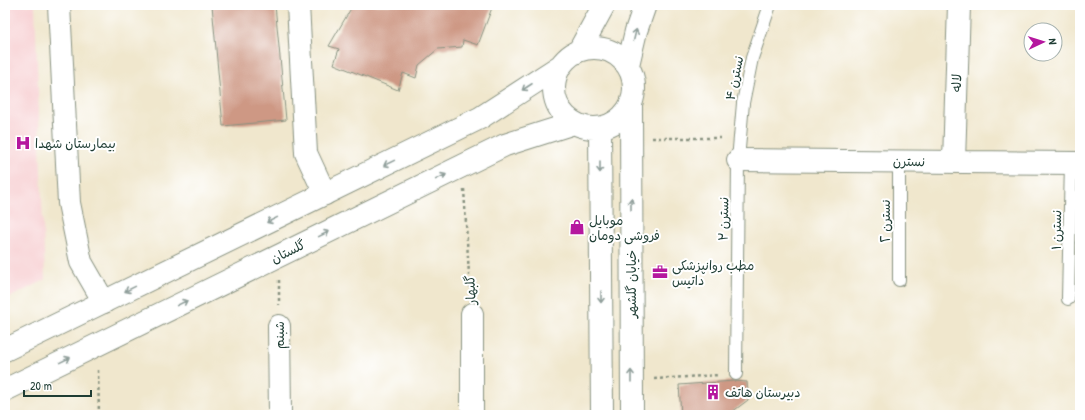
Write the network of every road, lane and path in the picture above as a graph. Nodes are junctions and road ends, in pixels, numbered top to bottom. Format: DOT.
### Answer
graph roads {
  1 [pos="59,5"];
  2 [pos="298,5"];
  3 [pos="604,5"];
  4 [pos="646,5"];
  5 [pos="770,5"];
  6 [pos="959,5"];
  7 [pos="580,49"];
  8 [pos="628,65"];
  9 [pos="560,66"];
  10 [pos="631,104"];
  11 [pos="574,123"];
  12 [pos="600,128"];
  13 [pos="631,138"];
  14 [pos="740,138"];
  15 [pos="738,160"];
  16 [pos="899,161"];
  17 [pos="954,162"];
  18 [pos="1075,162"];
  19 [pos="463,166"];
  20 [pos="325,194"];
  21 [pos="279,256"];
  22 [pos="899,280"];
  23 [pos="1068,299"];
  24 [pos="104,302"];
  25 [pos="472,314"];
  26 [pos="279,326"];
  27 [pos="97,345"];
  28 [pos="5,350"];
  29 [pos="736,374"];
  30 [pos="631,381"];
  31 [pos="5,390"];
  32 [pos="99,415"];
  33 [pos="280,415"];
  34 [pos="472,415"];
  35 [pos="602,415"];
  36 [pos="632,415"];
  1 -- 24 [label="main road"];
  2 -- 20 [label="main road"];
  3 -- 7 [label="main road"];
  8 -- 4 [label="main road, one-way"];
  5 -- 14 [label="lane, نسترن ۴"];
  6 -- 17 [label="main road, لاله"];
  7 -- 8 [label="main road"];
  7 -- 9 [label="main road"];
  8 -- 10 [label="main road"];
  9 -- 11 [label="main road"];
  9 -- 20 [label="main road, one-way"];
  10 -- 12 [label="main road"];
  10 -- 13 [label="main road, خیابان گلشهر"];
  11 -- 12 [label="main road"];
  11 -- 19 [label="main road, گلستان"];
  12 -- 35 [label="main road, one-way"];
  13 -- 14 [label="path"];
  30 -- 13 [label="main road, خیابان گلشهر, one-way"];
  14 -- 15 [label="lane, نسترن ۴"];
  15 -- 16 [label="main road, نسترن"];
  15 -- 29 [label="lane, نسترن ٣"];
  16 -- 17 [label="main road, نسترن"];
  16 -- 22 [label="lane, نسترن ٢"];
  17 -- 18 [label="main road, نسترن"];
  18 -- 23 [label="lane, نسترن ١"];
  21 -- 19 [label="main road, گلستان, one-way"];
  19 -- 25 [label="path, گلبهار"];
  20 -- 24 [label="main road, one-way"];
  21 -- 26 [label="path, شبنم"];
  27 -- 21 [label="main road, گلستان, one-way"];
  24 -- 28 [label="main road"];
  25 -- 34 [label="main road, گلبهار"];
  26 -- 33 [label="main road, شبنم"];
  31 -- 27 [label="main road, گلستان, one-way"];
  27 -- 32 [label="path"];
  29 -- 30 [label="path"];
  30 -- 36 [label="main road, خیابان گلشهر"];
}
